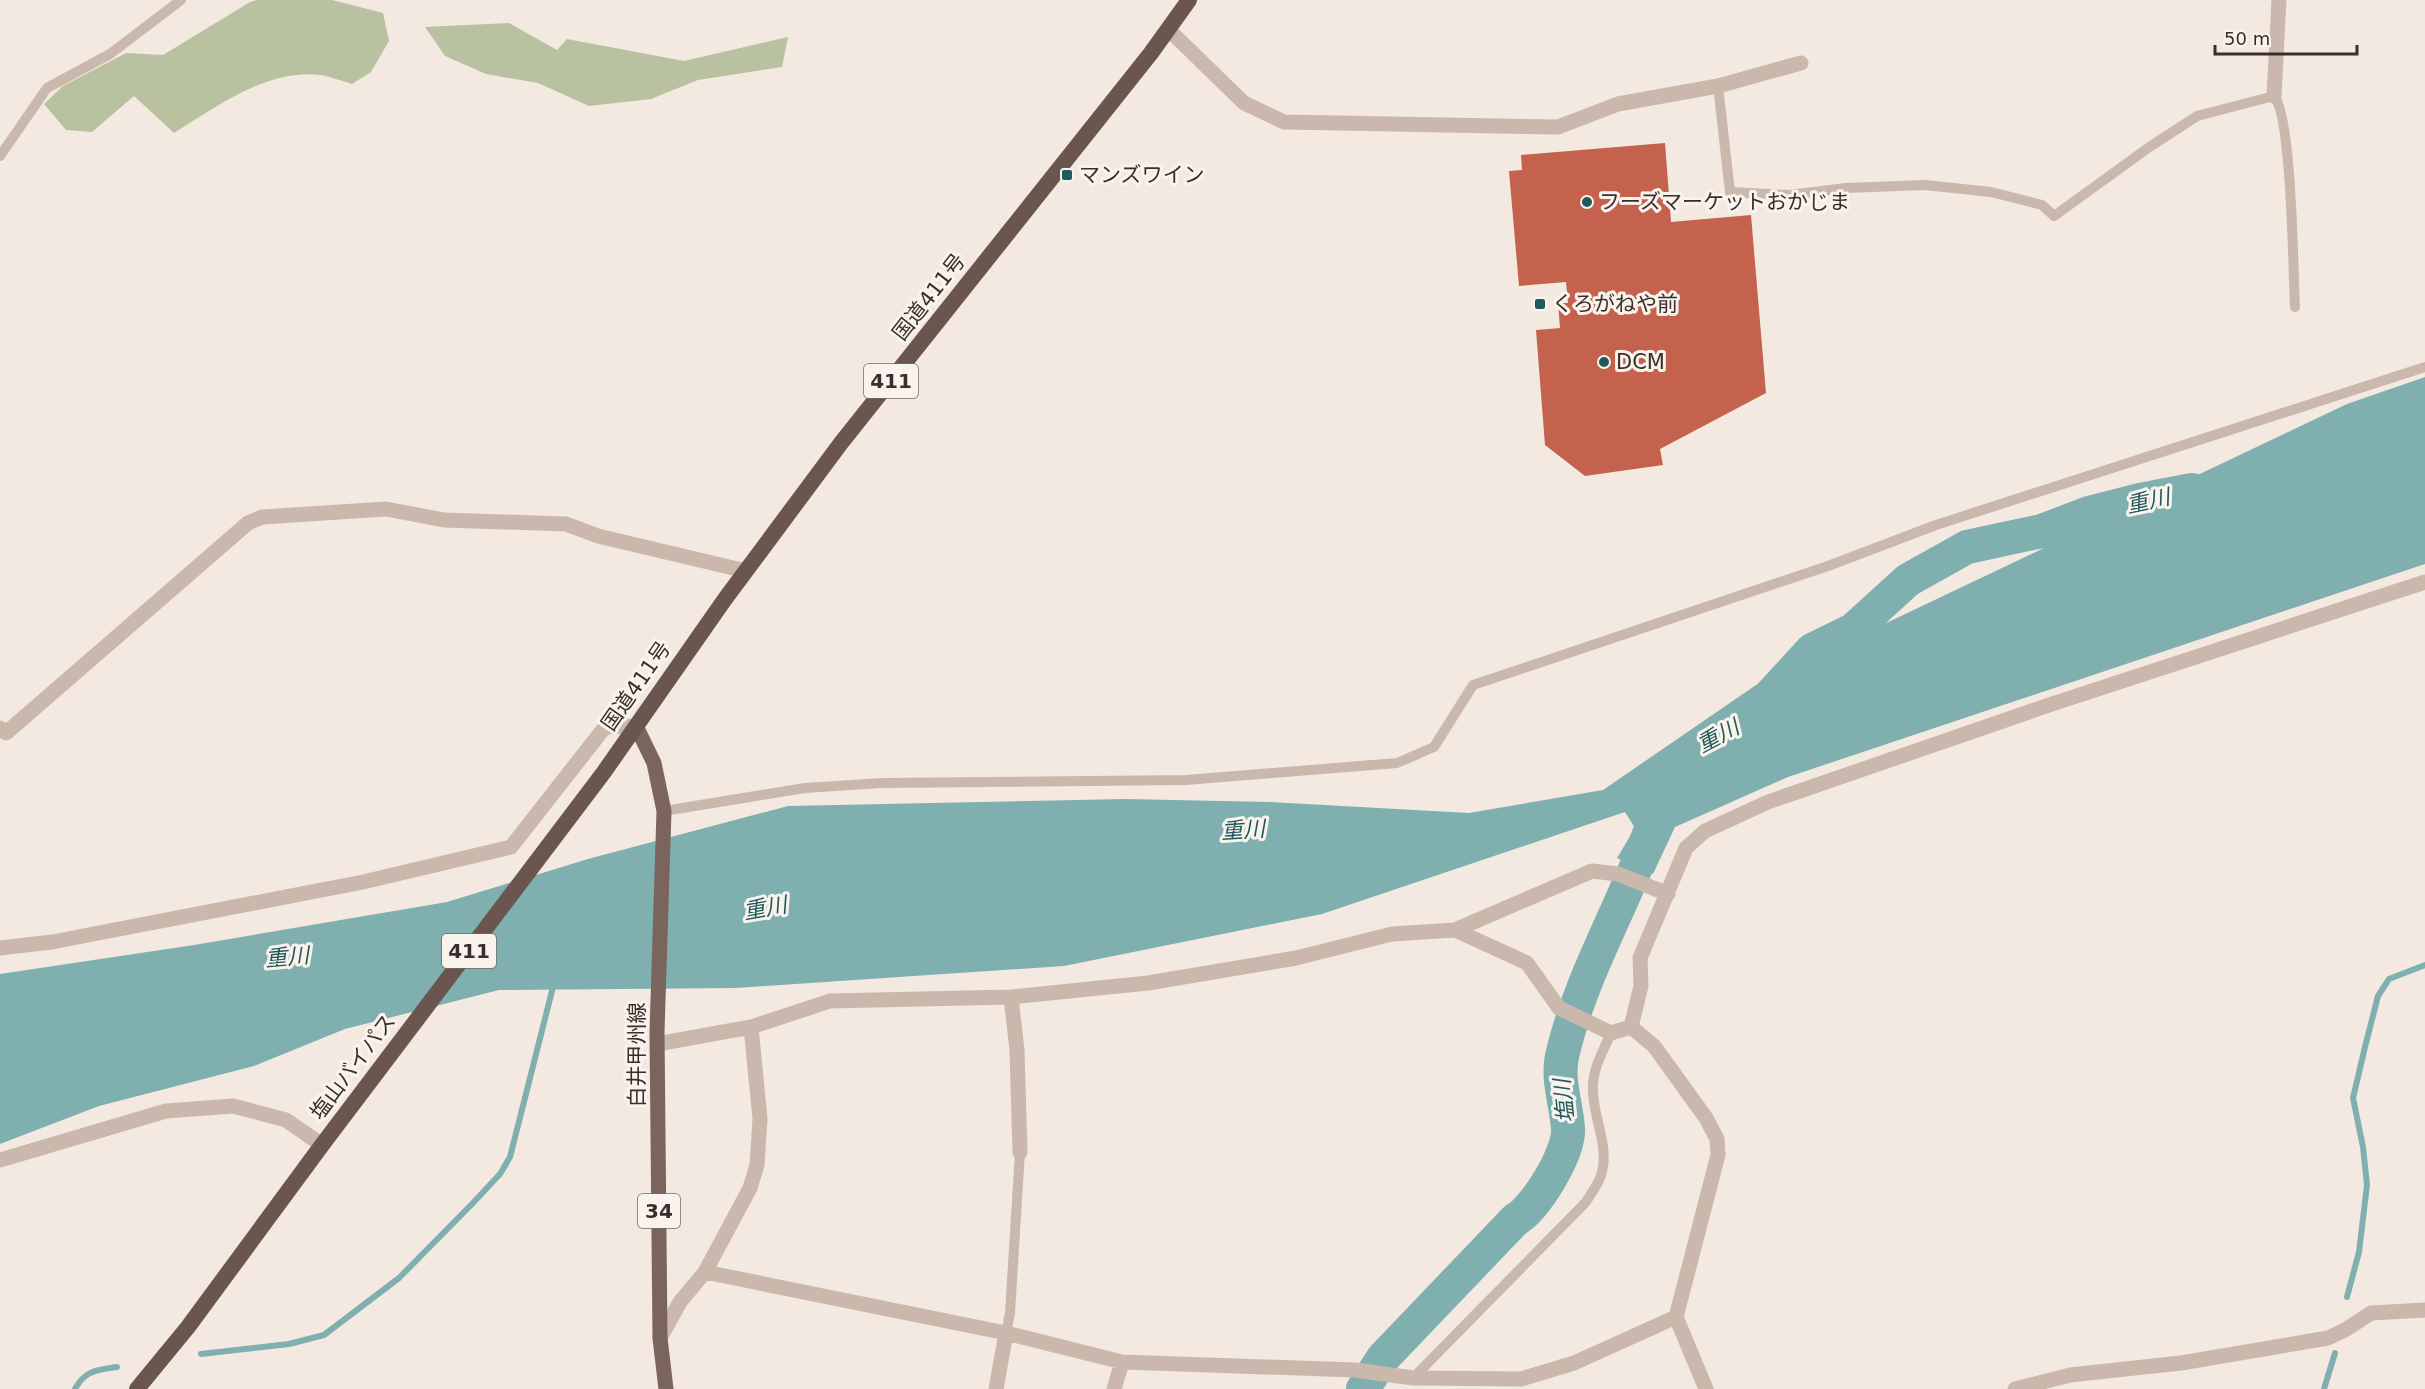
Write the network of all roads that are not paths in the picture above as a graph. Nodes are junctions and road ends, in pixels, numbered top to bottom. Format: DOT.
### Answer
graph roads {
  1 [pos="181,0"];
  2 [pos="1189,0"];
  3 [pos="2280,0"];
  4 [pos="1168,30"];
  5 [pos="1801,63"];
  6 [pos="1718,86"];
  7 [pos="2274,96"];
  8 [pos="0,156"];
  9 [pos="2295,307"];
  10 [pos="2425,367"];
  11 [pos="746,571"];
  12 [pos="2425,582"];
  13 [pos="636,726"];
  14 [pos="0,728"];
  15 [pos="604,772"];
  16 [pos="664,811"];
  17 [pos="1668,894"];
  18 [pos="1455,930"];
  19 [pos="0,948"];
  20 [pos="1011,997"];
  21 [pos="751,1027"];
  22 [pos="1631,1027"];
  23 [pos="1611,1032"];
  24 [pos="657,1038"];
  25 [pos="322,1145"];
  26 [pos="1020,1152"];
  27 [pos="0,1160"];
  28 [pos="705,1272"];
  29 [pos="2425,1310"];
  30 [pos="1676,1317"];
  31 [pos="1006,1334"];
  32 [pos="660,1338"];
  33 [pos="1122,1362"];
  34 [pos="1413,1378"];
  35 [pos="136,1389"];
  36 [pos="666,1389"];
  37 [pos="996,1389"];
  38 [pos="1114,1389"];
  39 [pos="1706,1389"];
  40 [pos="2015,1389"];
  1 -- 8 [label="lane"];
  2 -- 4 [label="highway, 国道411号 / 411"];
  3 -- 7 [label="street"];
  4 -- 6 [label="street"];
  4 -- 11 [label="highway, 国道411号 / 411"];
  5 -- 6 [label="street"];
  6 -- 7 [label="lane"];
  7 -- 9 [label="lane"];
  10 -- 16 [label="lane"];
  11 -- 13 [label="highway, 国道411号 / 411"];
  11 -- 14 [label="street"];
  12 -- 17 [label="street"];
  13 -- 15 [label="highway, 国道411号 / 411"];
  13 -- 16 [label="main road, 白井甲州線 / 34"];
  13 -- 19 [label="street"];
  15 -- 25 [label="highway, 塩山バイパス / 411"];
  16 -- 24 [label="main road, 白井甲州線 / 34"];
  17 -- 18 [label="street"];
  17 -- 22 [label="street"];
  18 -- 20 [label="street"];
  18 -- 23 [label="street"];
  20 -- 21 [label="street"];
  20 -- 26 [label="street"];
  21 -- 24 [label="street"];
  21 -- 28 [label="street"];
  22 -- 23 [label="street"];
  22 -- 30 [label="street"];
  23 -- 34 [label="lane"];
  24 -- 32 [label="main road, 白井甲州線 / 34"];
  25 -- 27 [label="street"];
  25 -- 35 [label="highway, 塩山バイパス / 411"];
  26 -- 31 [label="lane"];
  28 -- 31 [label="street"];
  28 -- 32 [label="street"];
  29 -- 40 [label="street"];
  30 -- 34 [label="street"];
  30 -- 39 [label="street"];
  31 -- 33 [label="street"];
  31 -- 37 [label="street"];
  32 -- 36 [label="main road, 白井甲州線 / 34"];
  33 -- 34 [label="street"];
  33 -- 38 [label="street"];
}
